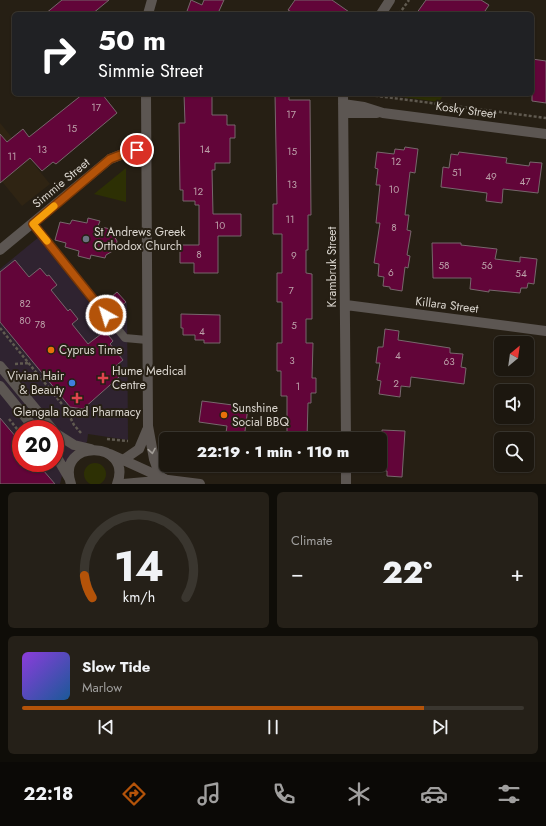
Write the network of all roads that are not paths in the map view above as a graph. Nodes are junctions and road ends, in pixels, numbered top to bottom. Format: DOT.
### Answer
graph roads {
  1 [pos="390,0"];
  2 [pos="382,12"];
  3 [pos="146,96"];
  4 [pos="344,104"];
  5 [pos="546,134"];
  6 [pos="146,149"];
  7 [pos="33,224"];
  8 [pos="0,250"];
  9 [pos="346,305"];
  10 [pos="546,331"];
  11 [pos="147,340"];
  12 [pos="0,366"];
  13 [pos="0,386"];
  14 [pos="28,420"];
  15 [pos="45,420"];
  16 [pos="148,426"];
  17 [pos="346,432"];
  18 [pos="64,439"];
  19 [pos="92,449"];
  20 [pos="105,452"];
  21 [pos="122,460"];
  22 [pos="64,470"];
  23 [pos="346,472"];
  24 [pos="164,478"];
  25 [pos="70,481"];
  26 [pos="117,484"];
  27 [pos="123,484"];
  28 [pos="200,484"];
  29 [pos="346,484"];
  1 -- 2 [label="street"];
  3 -- 6 [label="street"];
  4 -- 5 [label="street, Kosky Street"];
  4 -- 9 [label="street, Krambruk Street"];
  6 -- 7 [label="street, Simmie Street"];
  6 -- 11 [label="street"];
  7 -- 8 [label="street, Simmie Street"];
  7 -- 11 [label="lane"];
  9 -- 10 [label="street, Killara Street"];
  9 -- 17 [label="street, Krambruk Street"];
  11 -- 16 [label="street"];
  12 -- 15 [label="street"];
  13 -- 14 [label="street"];
  16 -- 21 [label="street"];
  16 -- 24 [label="street, one-way"];
  18 -- 19 [label="street"];
  19 -- 20 [label="street"];
  19 -- 25 [label="street"];
  20 -- 21 [label="street"];
  20 -- 26 [label="street"];
  21 -- 24 [label="street"];
  22 -- 25 [label="street"];
  23 -- 29 [label="street"];
  24 -- 27 [label="street"];
  24 -- 28 [label="street"];
}
